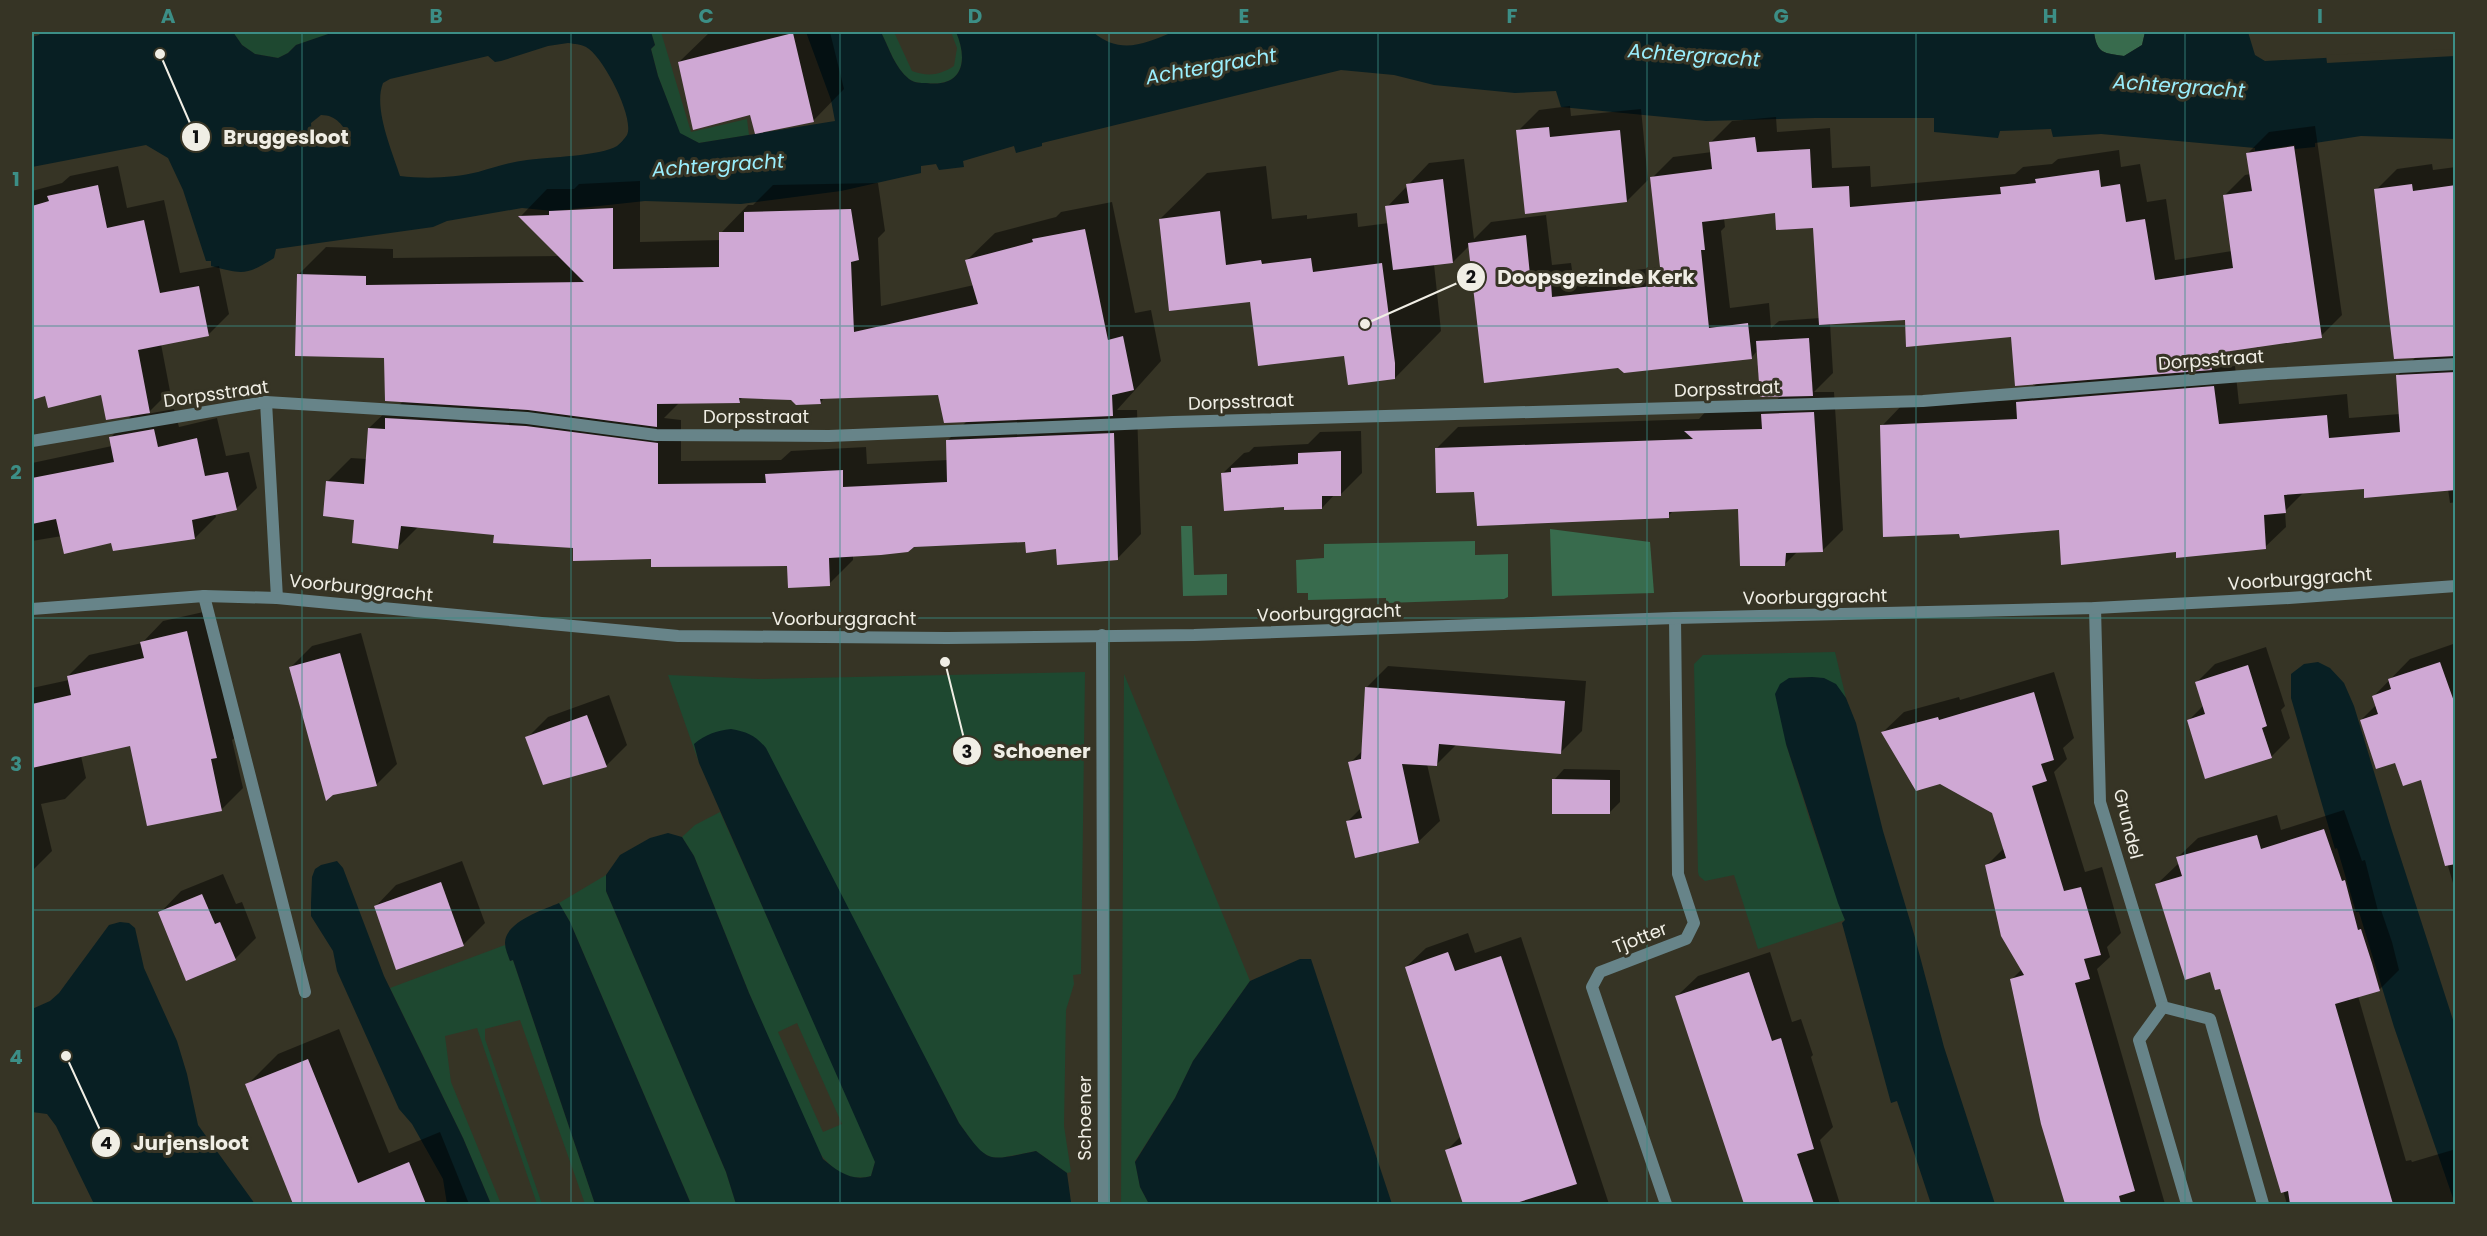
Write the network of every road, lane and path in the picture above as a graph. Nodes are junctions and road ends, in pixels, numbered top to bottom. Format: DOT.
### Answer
graph roads {
  1 [pos="2456,364"];
  2 [pos="266,402"];
  3 [pos="32,441"];
  4 [pos="2456,586"];
  5 [pos="204,596"];
  6 [pos="277,598"];
  7 [pos="2095,608"];
  8 [pos="32,609"];
  9 [pos="1675,618"];
  10 [pos="1102,635"];
  11 [pos="305,992"];
  12 [pos="2163,1007"];
  13 [pos="1104,1204"];
  14 [pos="1666,1204"];
  15 [pos="2187,1204"];
  16 [pos="2263,1204"];
  1 -- 2 [label="street, Dorpsstraat"];
  2 -- 3 [label="street, Dorpsstraat"];
  2 -- 6 [label="street"];
  4 -- 7 [label="street, Voorburggracht"];
  5 -- 6 [label="street, Voorburggracht"];
  5 -- 8 [label="street, Voorburggracht"];
  5 -- 11 [label="street"];
  6 -- 10 [label="street, Voorburggracht"];
  7 -- 9 [label="street, Voorburggracht"];
  7 -- 12 [label="street, Grundel"];
  9 -- 10 [label="street, Voorburggracht"];
  9 -- 14 [label="street, Tjotter"];
  10 -- 13 [label="street, Schoener"];
  12 -- 15 [label="street"];
  12 -- 16 [label="street"];
}
